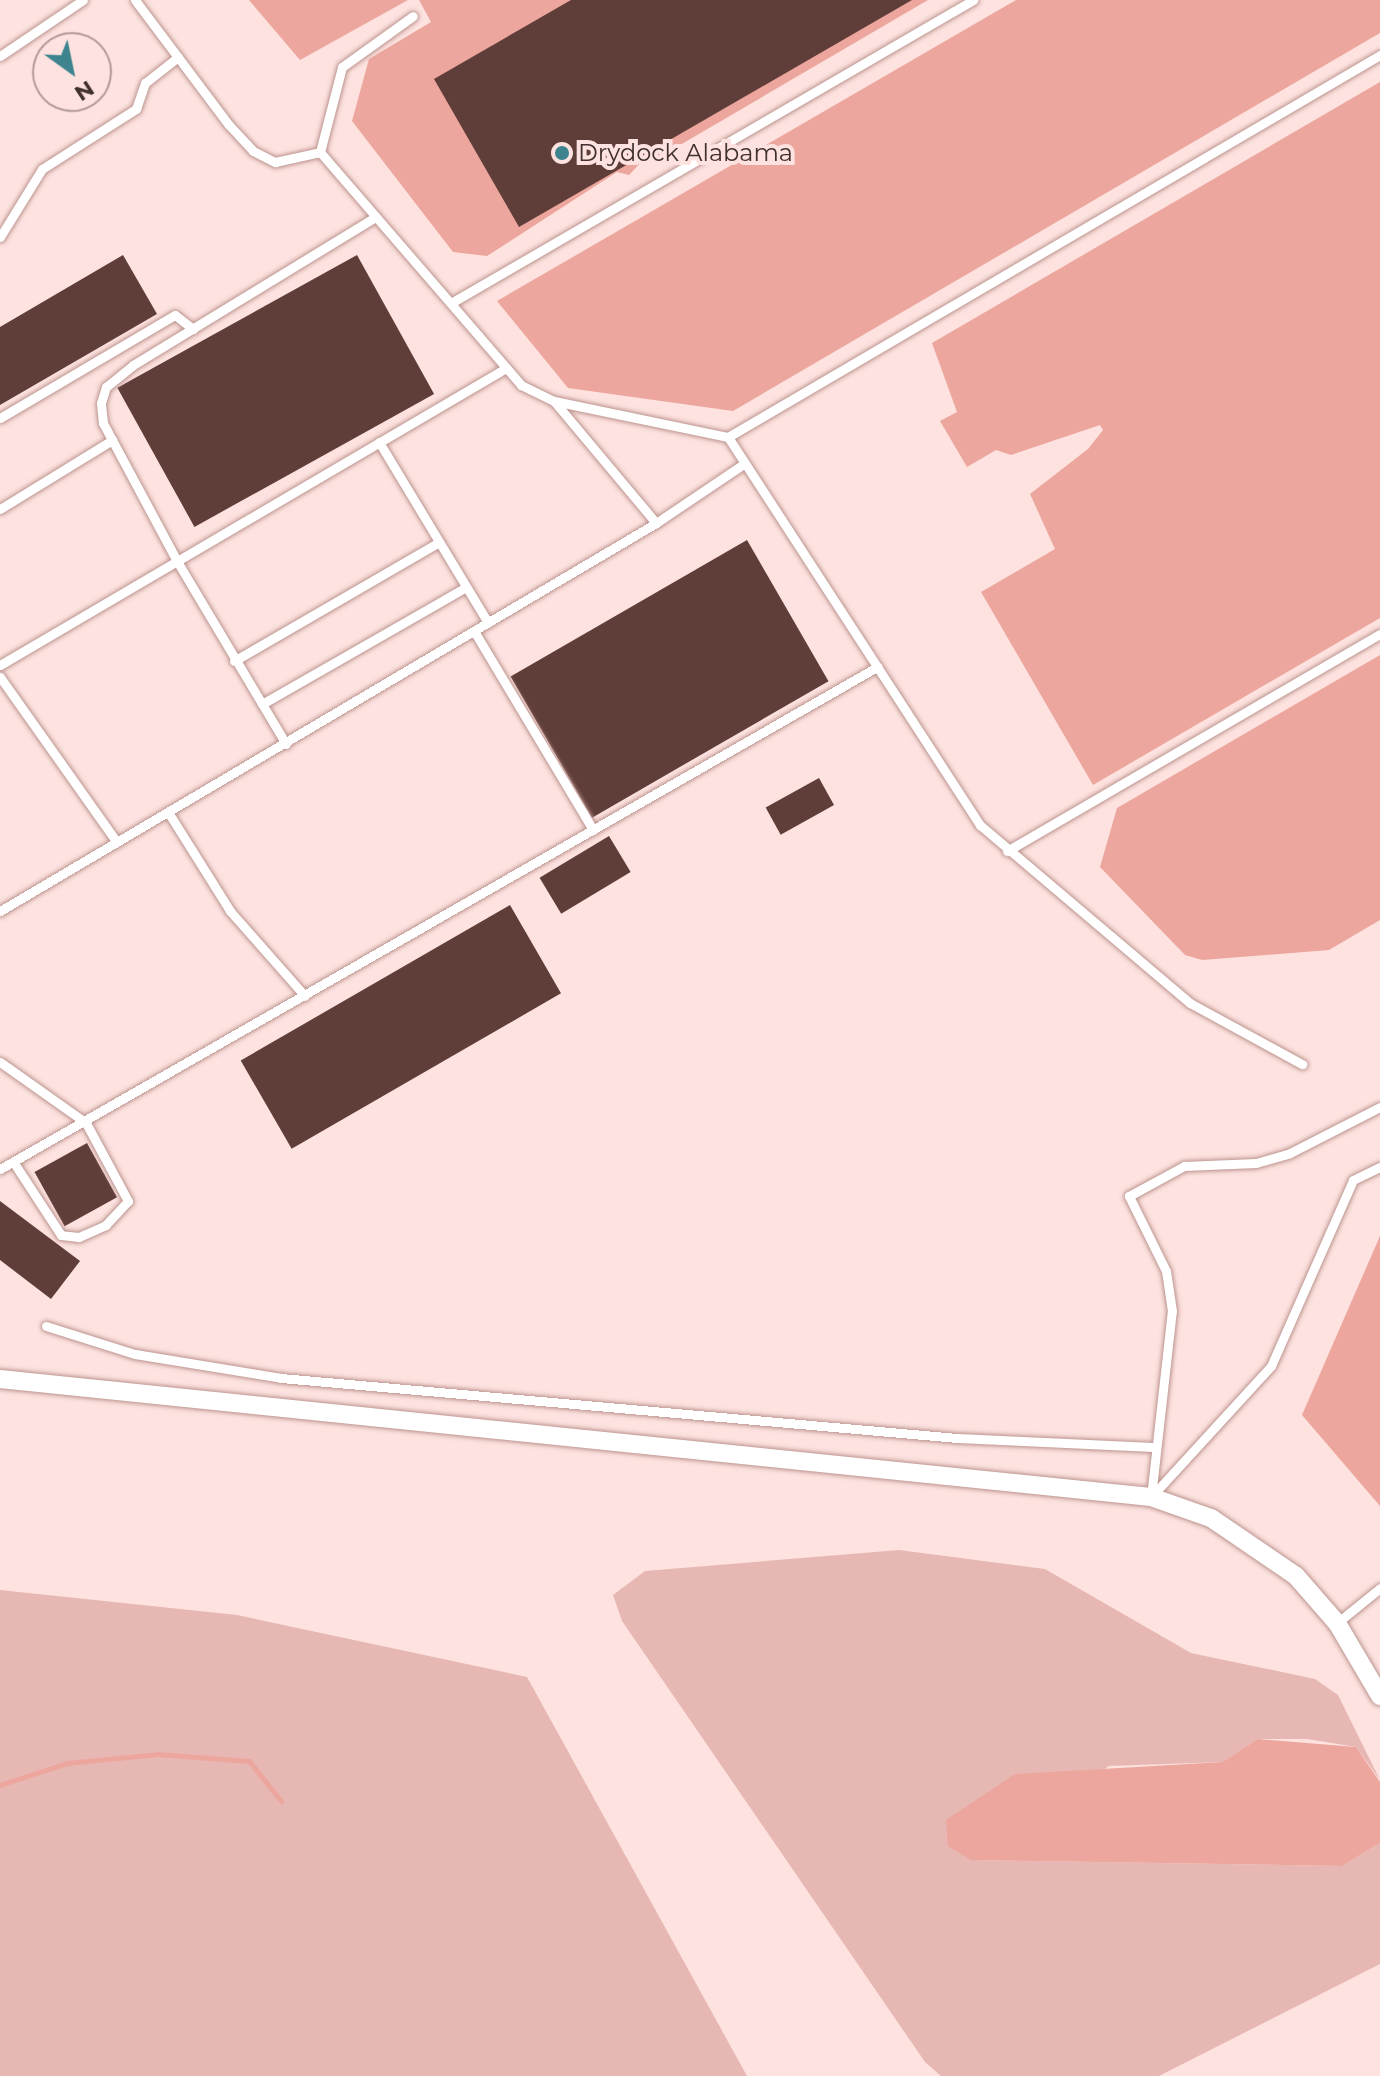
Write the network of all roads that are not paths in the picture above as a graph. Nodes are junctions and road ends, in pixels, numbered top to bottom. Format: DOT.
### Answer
graph roads {
  1 [pos="83,0"];
  2 [pos="135,0"];
  3 [pos="973,0"];
  4 [pos="413,16"];
  5 [pos="1380,55"];
  6 [pos="0,56"];
  7 [pos="178,57"];
  8 [pos="320,152"];
  9 [pos="375,217"];
  10 [pos="0,237"];
  11 [pos="451,303"];
  12 [pos="193,329"];
  13 [pos="506,368"];
  14 [pos="554,401"];
  15 [pos="0,418"];
  16 [pos="728,437"];
  17 [pos="112,440"];
  18 [pos="379,442"];
  19 [pos="745,463"];
  20 [pos="0,509"];
  21 [pos="656,523"];
  22 [pos="439,542"];
  23 [pos="177,561"];
  24 [pos="466,587"];
  25 [pos="488,623"];
  26 [pos="474,631"];
  27 [pos="1380,634"];
  28 [pos="234,661"];
  29 [pos="0,665"];
  30 [pos="877,667"];
  31 [pos="0,677"];
  32 [pos="262,704"];
  33 [pos="286,744"];
  34 [pos="168,812"];
  35 [pos="593,830"];
  36 [pos="117,842"];
  37 [pos="1007,851"];
  38 [pos="0,911"];
  39 [pos="305,996"];
  40 [pos="0,1062"];
  41 [pos="1302,1064"];
  42 [pos="1380,1107"];
  43 [pos="86,1123"];
  44 [pos="14,1163"];
  45 [pos="1380,1167"];
  46 [pos="0,1169"];
  47 [pos="46,1326"];
  48 [pos="0,1379"];
  49 [pos="1154,1447"];
  50 [pos="1151,1497"];
  51 [pos="1380,1588"];
  52 [pos="1337,1623"];
  53 [pos="1380,1696"];
  1 -- 6 [label="lane"];
  2 -- 7 [label="lane"];
  3 -- 11 [label="lane"];
  4 -- 8 [label="lane"];
  5 -- 16 [label="lane"];
  7 -- 8 [label="lane"];
  7 -- 10 [label="lane"];
  8 -- 9 [label="lane"];
  9 -- 11 [label="lane"];
  9 -- 12 [label="lane"];
  11 -- 13 [label="lane"];
  12 -- 15 [label="lane"];
  12 -- 17 [label="lane"];
  13 -- 14 [label="lane"];
  13 -- 18 [label="lane"];
  14 -- 16 [label="lane"];
  14 -- 21 [label="lane"];
  16 -- 19 [label="lane"];
  17 -- 20 [label="lane"];
  17 -- 23 [label="lane"];
  18 -- 22 [label="lane"];
  18 -- 23 [label="lane"];
  19 -- 21 [label="lane"];
  19 -- 30 [label="lane"];
  21 -- 25 [label="lane"];
  22 -- 24 [label="lane"];
  22 -- 28 [label="lane"];
  23 -- 28 [label="lane"];
  23 -- 29 [label="lane"];
  24 -- 25 [label="lane"];
  24 -- 32 [label="lane"];
  25 -- 26 [label="lane"];
  26 -- 33 [label="lane"];
  26 -- 35 [label="lane"];
  27 -- 37 [label="lane"];
  28 -- 32 [label="lane"];
  30 -- 35 [label="lane"];
  30 -- 37 [label="lane"];
  31 -- 36 [label="lane"];
  32 -- 33 [label="lane"];
  33 -- 34 [label="lane"];
  34 -- 36 [label="lane"];
  34 -- 39 [label="lane"];
  35 -- 39 [label="lane"];
  36 -- 38 [label="lane"];
  37 -- 41 [label="lane"];
  39 -- 43 [label="lane"];
  40 -- 43 [label="lane"];
  42 -- 49 [label="lane"];
  43 -- 44 [label="lane"];
  43 -- 44 [label="lane"];
  44 -- 46 [label="lane"];
  45 -- 50 [label="lane"];
  47 -- 49 [label="lane"];
  48 -- 50 [label="street"];
  49 -- 50 [label="lane"];
  50 -- 52 [label="street"];
  51 -- 52 [label="lane"];
  52 -- 53 [label="street"];
}
